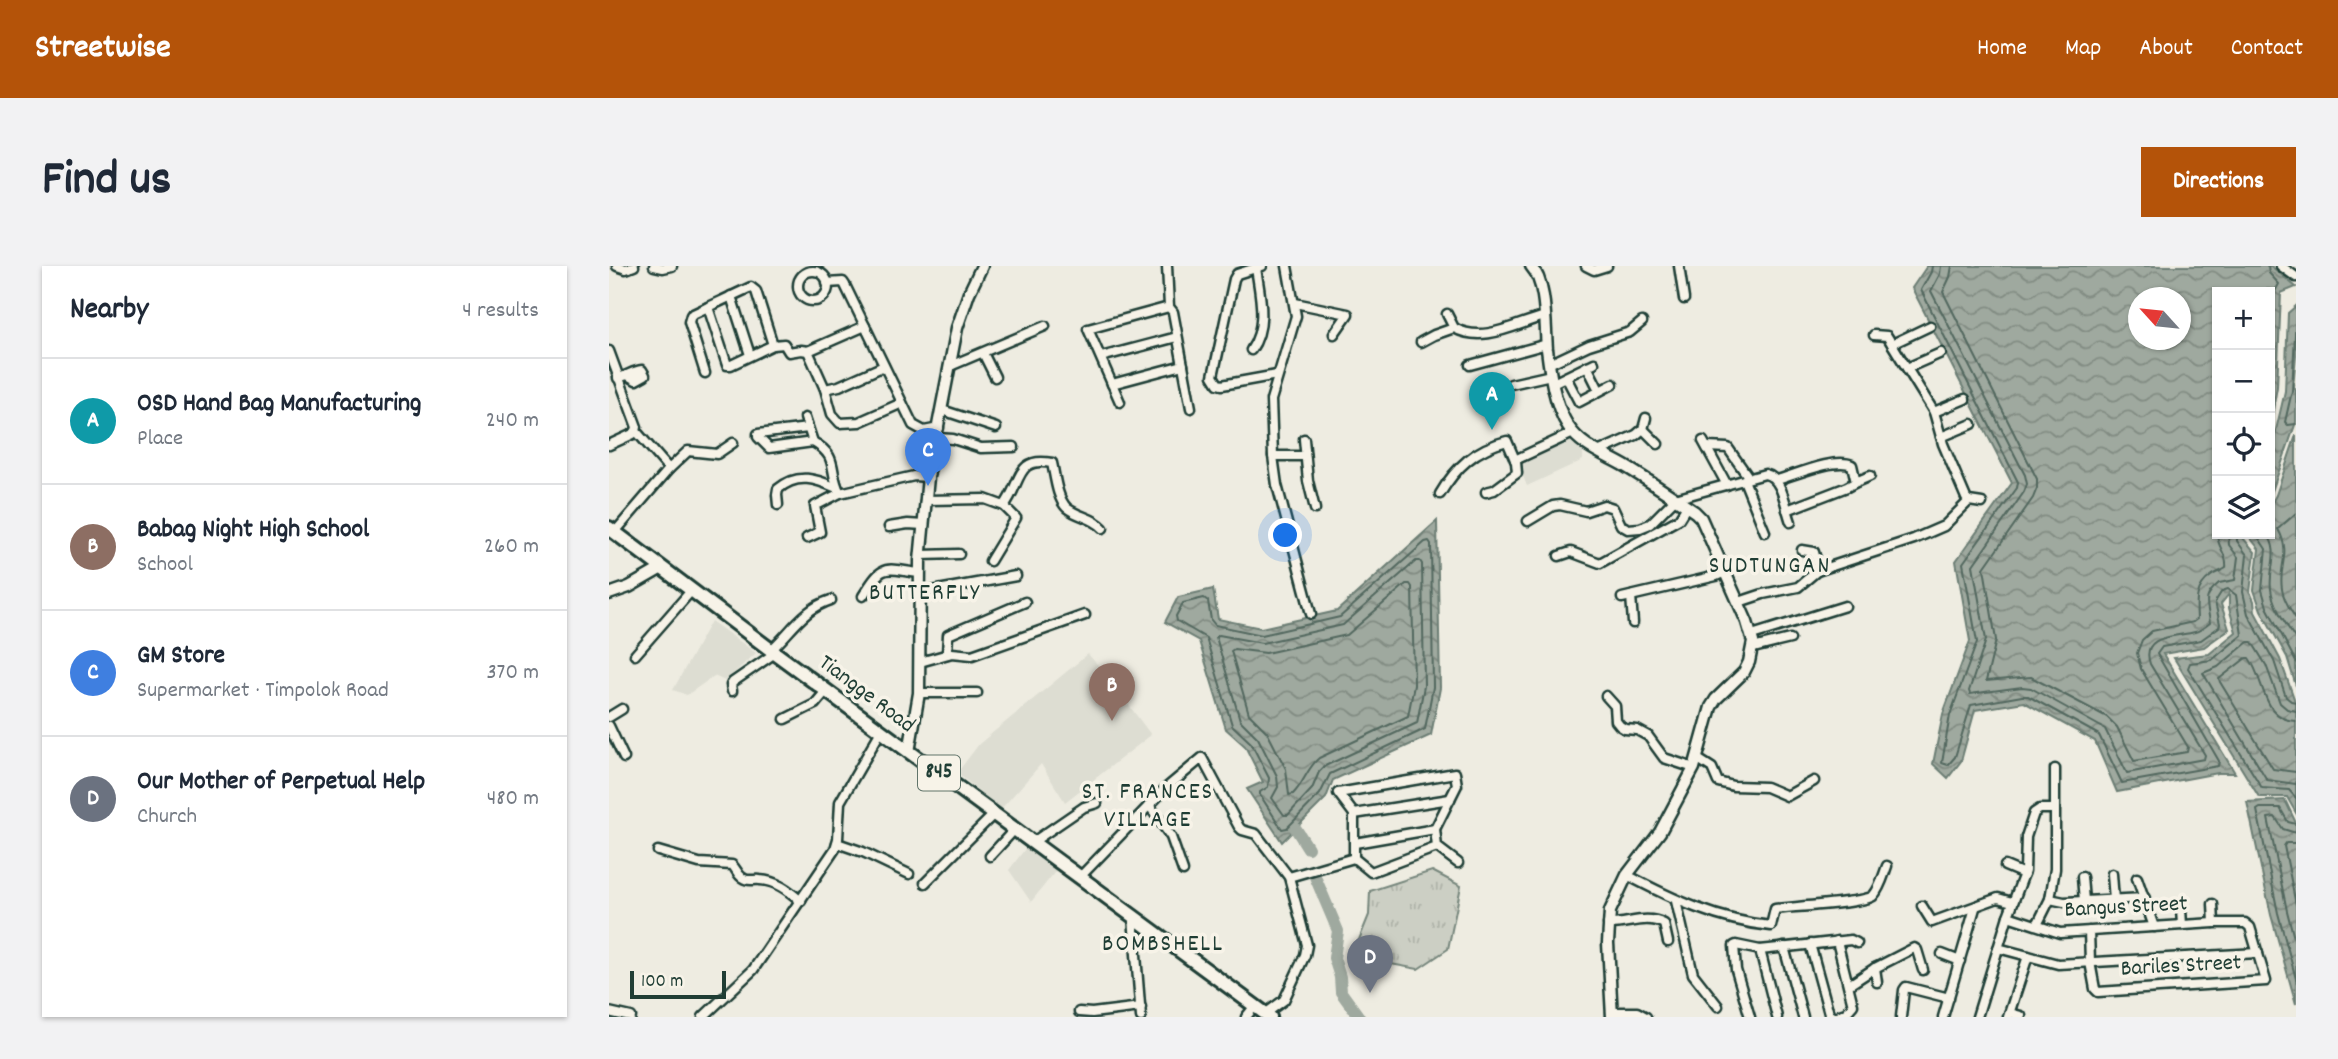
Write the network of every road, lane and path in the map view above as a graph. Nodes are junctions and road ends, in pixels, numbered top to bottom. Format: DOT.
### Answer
graph roads {
  1 [pos="617,266"];
  2 [pos="634,266"];
  3 [pos="654,266"];
  4 [pos="672,266"];
  5 [pos="982,266"];
  6 [pos="1167,266"];
  7 [pos="1287,266"];
  8 [pos="1586,266"];
  9 [pos="1607,266"];
  10 [pos="1679,266"];
  11 [pos="2281,266"];
  12 [pos="1259,267"];
  13 [pos="1535,267"];
  14 [pos="2296,277"];
  15 [pos="827,283"];
  16 [pos="731,296"];
  17 [pos="1684,299"];
  18 [pos="1294,303"];
  19 [pos="708,307"];
  20 [pos="1169,307"];
  21 [pos="1447,314"];
  22 [pos="1545,316"];
  23 [pos="1641,323"];
  24 [pos="865,326"];
  25 [pos="1045,326"];
  26 [pos="1930,326"];
  27 [pos="1454,328"];
  28 [pos="1334,334"];
  29 [pos="1874,335"];
  30 [pos="1177,337"];
  31 [pos="1421,342"];
  32 [pos="1547,344"];
  33 [pos="1892,344"];
  34 [pos="773,345"];
  35 [pos="609,351"];
  36 [pos="808,351"];
  37 [pos="1251,351"];
  38 [pos="983,353"];
  39 [pos="1941,353"];
  40 [pos="750,355"];
  41 [pos="1101,357"];
  42 [pos="1183,365"];
  43 [pos="1470,365"];
  44 [pos="884,366"];
  45 [pos="950,366"];
  46 [pos="1907,368"];
  47 [pos="705,373"];
  48 [pos="1551,374"];
  49 [pos="1277,375"];
  50 [pos="629,376"];
  51 [pos="995,377"];
  52 [pos="1566,377"];
  53 [pos="618,378"];
  54 [pos="1112,383"];
  55 [pos="1511,384"];
  56 [pos="1613,384"];
  57 [pos="825,389"];
  58 [pos="1599,390"];
  59 [pos="1965,399"];
  60 [pos="1120,402"];
  61 [pos="902,403"];
  62 [pos="1191,408"];
  63 [pos="942,410"];
  64 [pos="1934,412"];
  65 [pos="805,418"];
  66 [pos="1646,418"];
  67 [pos="1972,424"];
  68 [pos="808,428"];
  69 [pos="996,428"];
  70 [pos="1643,429"];
  71 [pos="636,431"];
  72 [pos="1573,432"];
  73 [pos="938,433"];
  74 [pos="1941,437"];
  75 [pos="1304,439"];
  76 [pos="813,442"];
  77 [pos="733,443"];
  78 [pos="609,444"];
  79 [pos="1658,444"];
  80 [pos="1014,447"];
  81 [pos="1598,452"];
  82 [pos="1305,456"];
  83 [pos="1273,457"];
  84 [pos="1515,460"];
  85 [pos="669,469"];
  86 [pos="1870,476"];
  87 [pos="928,477"];
  88 [pos="1774,478"];
  89 [pos="1747,479"];
  90 [pos="1856,482"];
  91 [pos="1727,485"];
  92 [pos="838,491"];
  93 [pos="1486,492"];
  94 [pos="1440,494"];
  95 [pos="1675,499"];
  96 [pos="926,500"];
  97 [pos="1969,501"];
  98 [pos="1982,503"];
  99 [pos="778,505"];
  100 [pos="1004,506"];
  101 [pos="1687,506"];
  102 [pos="1315,509"];
  103 [pos="1787,510"];
  104 [pos="1528,521"];
  105 [pos="1791,522"];
  106 [pos="923,525"];
  107 [pos="889,527"];
  108 [pos="1103,528"];
  109 [pos="612,530"];
  110 [pos="1765,532"];
  111 [pos="807,538"];
  112 [pos="1802,550"];
  113 [pos="959,554"];
  114 [pos="921,555"];
  115 [pos="1559,556"];
  116 [pos="990,561"];
  117 [pos="662,568"];
  118 [pos="1819,570"];
  119 [pos="1725,572"];
  120 [pos="920,573"];
  121 [pos="1016,576"];
  122 [pos="691,591"];
  123 [pos="921,593"];
  124 [pos="609,594"];
  125 [pos="863,596"];
  126 [pos="1631,596"];
  127 [pos="1622,598"];
  128 [pos="831,600"];
  129 [pos="1739,602"];
  130 [pos="1025,603"];
  131 [pos="1845,606"];
  132 [pos="1311,614"];
  133 [pos="1085,615"];
  134 [pos="1633,623"];
  135 [pos="1752,635"];
  136 [pos="1790,639"];
  137 [pos="1753,648"];
  138 [pos="773,651"];
  139 [pos="947,654"];
  140 [pos="635,655"];
  141 [pos="920,662"];
  142 [pos="732,691"];
  143 [pos="826,691"];
  144 [pos="977,692"];
  145 [pos="919,693"];
  146 [pos="1606,696"];
  147 [pos="622,709"];
  148 [pos="609,718"];
  149 [pos="785,719"];
  150 [pos="609,726"];
  151 [pos="881,731"];
  152 [pos="909,752"];
  153 [pos="624,758"];
  154 [pos="1696,764"];
  155 [pos="2055,769"];
  156 [pos="1814,781"];
  157 [pos="1450,799"];
  158 [pos="1097,803"];
  159 [pos="1149,805"];
  160 [pos="2055,809"];
  161 [pos="995,813"];
  162 [pos="1354,814"];
  163 [pos="1015,829"];
  164 [pos="1435,829"];
  165 [pos="1033,842"];
  166 [pos="837,843"];
  167 [pos="1355,843"];
  168 [pos="1437,847"];
  169 [pos="657,851"];
  170 [pos="990,856"];
  171 [pos="1354,858"];
  172 [pos="1458,863"];
  173 [pos="1887,866"];
  174 [pos="2005,866"];
  175 [pos="1183,871"];
  176 [pos="909,874"];
  177 [pos="2024,874"];
  178 [pos="2112,874"];
  179 [pos="1627,875"];
  180 [pos="1080,877"];
  181 [pos="1289,877"];
  182 [pos="2082,877"];
  183 [pos="2137,878"];
  184 [pos="925,883"];
  185 [pos="2145,898"];
  186 [pos="2050,899"];
  187 [pos="2114,900"];
  188 [pos="801,901"];
  189 [pos="1676,901"];
  190 [pos="2084,901"];
  191 [pos="2012,902"];
  192 [pos="2213,904"];
  193 [pos="1922,906"];
  194 [pos="1975,908"];
  195 [pos="2181,909"];
  196 [pos="2008,916"];
  197 [pos="1133,917"];
  198 [pos="2214,923"];
  199 [pos="1608,924"];
  200 [pos="2037,925"];
  201 [pos="2182,925"];
  202 [pos="2154,927"];
  203 [pos="2089,931"];
  204 [pos="1837,941"];
  205 [pos="1668,943"];
  206 [pos="1857,943"];
  207 [pos="1810,944"];
  208 [pos="1784,947"];
  209 [pos="1998,948"];
  210 [pos="1760,950"];
  211 [pos="2258,953"];
  212 [pos="1942,954"];
  213 [pos="2028,956"];
  214 [pos="1960,961"];
  215 [pos="2090,962"];
  216 [pos="1875,968"];
  217 [pos="1923,970"];
  218 [pos="1877,982"];
  219 [pos="1849,985"];
  220 [pos="1949,998"];
  221 [pos="1718,1006"];
  222 [pos="1141,1007"];
  223 [pos="609,1012"];
  224 [pos="1079,1012"];
  225 [pos="1259,1014"];
  226 [pos="1612,1015"];
  227 [pos="1844,1015"];
  228 [pos="2009,1015"];
  229 [pos="2021,1016"];
  230 [pos="631,1017"];
  231 [pos="703,1017"];
  232 [pos="1141,1017"];
  233 [pos="1646,1017"];
  234 [pos="1751,1017"];
  235 [pos="1777,1017"];
  236 [pos="1803,1017"];
  237 [pos="1832,1017"];
  238 [pos="1900,1017"];
  239 [pos="1943,1017"];
  240 [pos="1977,1017"];
  1 -- 2 [label="street"];
  3 -- 4 [label="street"];
  5 -- 45 [label="street"];
  6 -- 20 [label="street"];
  7 -- 18 [label="street"];
  8 -- 9 [label="street"];
  10 -- 17 [label="street"];
  11 -- 14 [label="street"];
  12 -- 37 [label="street"];
  12 -- 49 [label="street"];
  13 -- 22 [label="street"];
  15 -- 24 [label="street"];
  16 -- 19 [label="street"];
  16 -- 34 [label="street"];
  16 -- 40 [label="street"];
  18 -- 28 [label="street"];
  18 -- 49 [label="street"];
  19 -- 40 [label="street"];
  19 -- 47 [label="street"];
  20 -- 30 [label="street"];
  20 -- 41 [label="street"];
  21 -- 27 [label="street"];
  22 -- 27 [label="street"];
  22 -- 32 [label="street"];
  23 -- 48 [label="street"];
  24 -- 36 [label="street"];
  24 -- 44 [label="street"];
  25 -- 38 [label="street"];
  26 -- 33 [label="street"];
  27 -- 31 [label="street"];
  29 -- 33 [label="street"];
  30 -- 41 [label="street"];
  30 -- 42 [label="street"];
  32 -- 43 [label="street"];
  32 -- 48 [label="street"];
  33 -- 46 [label="street"];
  34 -- 36 [label="street"];
  34 -- 40 [label="street"];
  35 -- 53 [label="street"];
  36 -- 57 [label="street"];
  38 -- 45 [label="street"];
  38 -- 51 [label="street"];
  39 -- 46 [label="street"];
  41 -- 54 [label="street"];
  42 -- 54 [label="street"];
  42 -- 62 [label="street"];
  44 -- 57 [label="street"];
  44 -- 61 [label="street"];
  45 -- 63 [label="street"];
  46 -- 64 [label="street"];
  48 -- 52 [label="street"];
  48 -- 55 [label="street"];
  48 -- 72 [label="street"];
  49 -- 83 [label="street"];
  50 -- 53 [label="street"];
  52 -- 58 [label="street"];
  52 -- 58 [label="street"];
  53 -- 71 [label="street"];
  54 -- 60 [label="street"];
  56 -- 58 [label="street"];
  57 -- 61 [label="street"];
  59 -- 64 [label="street"];
  61 -- 73 [label="street"];
  63 -- 69 [label="street"];
  63 -- 73 [label="street"];
  64 -- 74 [label="street"];
  65 -- 68 [label="street"];
  66 -- 70 [label="street"];
  67 -- 74 [label="street"];
  68 -- 76 [label="street"];
  68 -- 76 [label="street"];
  70 -- 79 [label="street"];
  70 -- 81 [label="street"];
  71 -- 78 [label="street"];
  71 -- 85 [label="street"];
  72 -- 81 [label="street"];
  72 -- 84 [label="street"];
  73 -- 80 [label="street"];
  73 -- 87 [label="street"];
  74 -- 97 [label="street"];
  75 -- 82 [label="street"];
  76 -- 92 [label="street"];
  77 -- 85 [label="street"];
  81 -- 95 [label="street"];
  82 -- 83 [label="street"];
  82 -- 102 [label="street"];
  83 -- 132 [label="street"];
  84 -- 93 [label="street"];
  84 -- 94 [label="street"];
  85 -- 109 [label="street"];
  86 -- 90 [label="street"];
  87 -- 92 [label="street"];
  87 -- 96 [label="street"];
  88 -- 89 [label="street"];
  88 -- 90 [label="street"];
  88 -- 103 [label="street"];
  89 -- 91 [label="street"];
  89 -- 91 [label="street"];
  89 -- 110 [label="street"];
  90 -- 103 [label="street"];
  91 -- 95 [label="street"];
  92 -- 99 [label="street"];
  92 -- 111 [label="street"];
  95 -- 101 [label="street"];
  95 -- 104 [label="street"];
  96 -- 100 [label="street"];
  96 -- 106 [label="street"];
  97 -- 98 [label="street"];
  97 -- 118 [label="street"];
  100 -- 108 [label="street"];
  100 -- 116 [label="street"];
  101 -- 115 [label="street"];
  101 -- 119 [label="street"];
  103 -- 105 [label="street"];
  106 -- 107 [label="street"];
  106 -- 114 [label="street"];
  109 -- 117 [label="main road, Tiangge Road / 845"];
  112 -- 118 [label="street"];
  113 -- 114 [label="street"];
  114 -- 120 [label="street"];
  117 -- 122 [label="main road, Tiangge Road / 845"];
  117 -- 124 [label="street"];
  118 -- 129 [label="street"];
  119 -- 126 [label="street"];
  119 -- 129 [label="street"];
  120 -- 123 [label="street"];
  120 -- 125 [label="street"];
  121 -- 123 [label="street"];
  122 -- 138 [label="main road, Tiangge Road / 845"];
  122 -- 140 [label="street"];
  123 -- 141 [label="street"];
  126 -- 127 [label="street"];
  126 -- 134 [label="street"];
  128 -- 138 [label="street"];
  129 -- 135 [label="street"];
  130 -- 139 [label="street"];
  131 -- 135 [label="street"];
  133 -- 139 [label="street"];
  135 -- 137 [label="street"];
  136 -- 137 [label="street"];
  137 -- 154 [label="street"];
  138 -- 142 [label="street"];
  138 -- 143 [label="main road, Tiangge Road / 845"];
  139 -- 141 [label="street"];
  141 -- 145 [label="street"];
  143 -- 149 [label="street"];
  143 -- 151 [label="main road, Tiangge Road / 845"];
  144 -- 145 [label="street"];
  145 -- 152 [label="street"];
  146 -- 154 [label="street"];
  147 -- 148 [label="street"];
  150 -- 153 [label="street"];
  151 -- 152 [label="main road, Tiangge Road / 845"];
  151 -- 166 [label="street"];
  152 -- 161 [label="main road, Tiangge Road / 845"];
  154 -- 156 [label="street"];
  154 -- 179 [label="street"];
  155 -- 160 [label="street"];
  157 -- 162 [label="street"];
  157 -- 162 [label="street"];
  157 -- 164 [label="street"];
  158 -- 165 [label="street"];
  159 -- 175 [label="street"];
  159 -- 180 [label="street"];
  159 -- 181 [label="street"];
  160 -- 177 [label="street"];
  160 -- 186 [label="street"];
  161 -- 163 [label="main road, Tiangge Road / 845"];
  161 -- 184 [label="street"];
  162 -- 167 [label="street"];
  163 -- 165 [label="main road, Tiangge Road / 845"];
  163 -- 170 [label="street"];
  164 -- 167 [label="street"];
  164 -- 168 [label="street"];
  165 -- 180 [label="main road, Tiangge Road / 845"];
  166 -- 176 [label="street"];
  166 -- 188 [label="street"];
  167 -- 171 [label="street"];
  168 -- 171 [label="street"];
  168 -- 172 [label="street"];
  169 -- 188 [label="street"];
  171 -- 181 [label="street"];
  173 -- 189 [label="street"];
  174 -- 177 [label="street"];
  177 -- 191 [label="street"];
  178 -- 187 [label="street"];
  179 -- 189 [label="street"];
  179 -- 199 [label="street"];
  180 -- 197 [label="main road, Tiangge Road / 845"];
  181 -- 225 [label="street"];
  182 -- 190 [label="street"];
  183 -- 185 [label="street"];
  185 -- 187 [label="street"];
  185 -- 202 [label="street"];
  186 -- 190 [label="street"];
  186 -- 200 [label="street"];
  187 -- 190 [label="street"];
  188 -- 231 [label="street"];
  189 -- 221 [label="street"];
  191 -- 194 [label="street"];
  191 -- 196 [label="street"];
  192 -- 198 [label="street"];
  193 -- 194 [label="street"];
  194 -- 214 [label="street"];
  195 -- 201 [label="street"];
  196 -- 200 [label="street, Bangus Street"];
  196 -- 209 [label="street"];
  197 -- 222 [label="street"];
  197 -- 225 [label="main road, Tiangge Road / 845"];
  198 -- 201 [label="street, Bangus Street"];
  198 -- 211 [label="street, Bangus Street"];
  199 -- 205 [label="street"];
  199 -- 226 [label="street"];
  200 -- 203 [label="street, Bangus Street"];
  201 -- 202 [label="street, Bangus Street"];
  202 -- 203 [label="street, Bangus Street"];
  203 -- 215 [label="street"];
  204 -- 206 [label="street"];
  204 -- 207 [label="street"];
  204 -- 219 [label="street"];
  207 -- 208 [label="street"];
  207 -- 237 [label="street"];
  208 -- 210 [label="street"];
  208 -- 236 [label="street"];
  209 -- 213 [label="street"];
  209 -- 240 [label="street"];
  210 -- 234 [label="street"];
  210 -- 235 [label="street"];
  211 -- 215 [label="street"];
  211 -- 215 [label="street, Bariles Street"];
  212 -- 214 [label="street"];
  213 -- 215 [label="street"];
  213 -- 228 [label="street"];
  214 -- 220 [label="street"];
  216 -- 217 [label="street"];
  216 -- 218 [label="street"];
  216 -- 219 [label="street"];
  219 -- 227 [label="street"];
  220 -- 238 [label="street"];
  220 -- 239 [label="street"];
  222 -- 224 [label="street"];
  222 -- 232 [label="street"];
  223 -- 230 [label="street"];
  226 -- 233 [label="street"];
  227 -- 237 [label="street"];
  228 -- 229 [label="street"];
}
